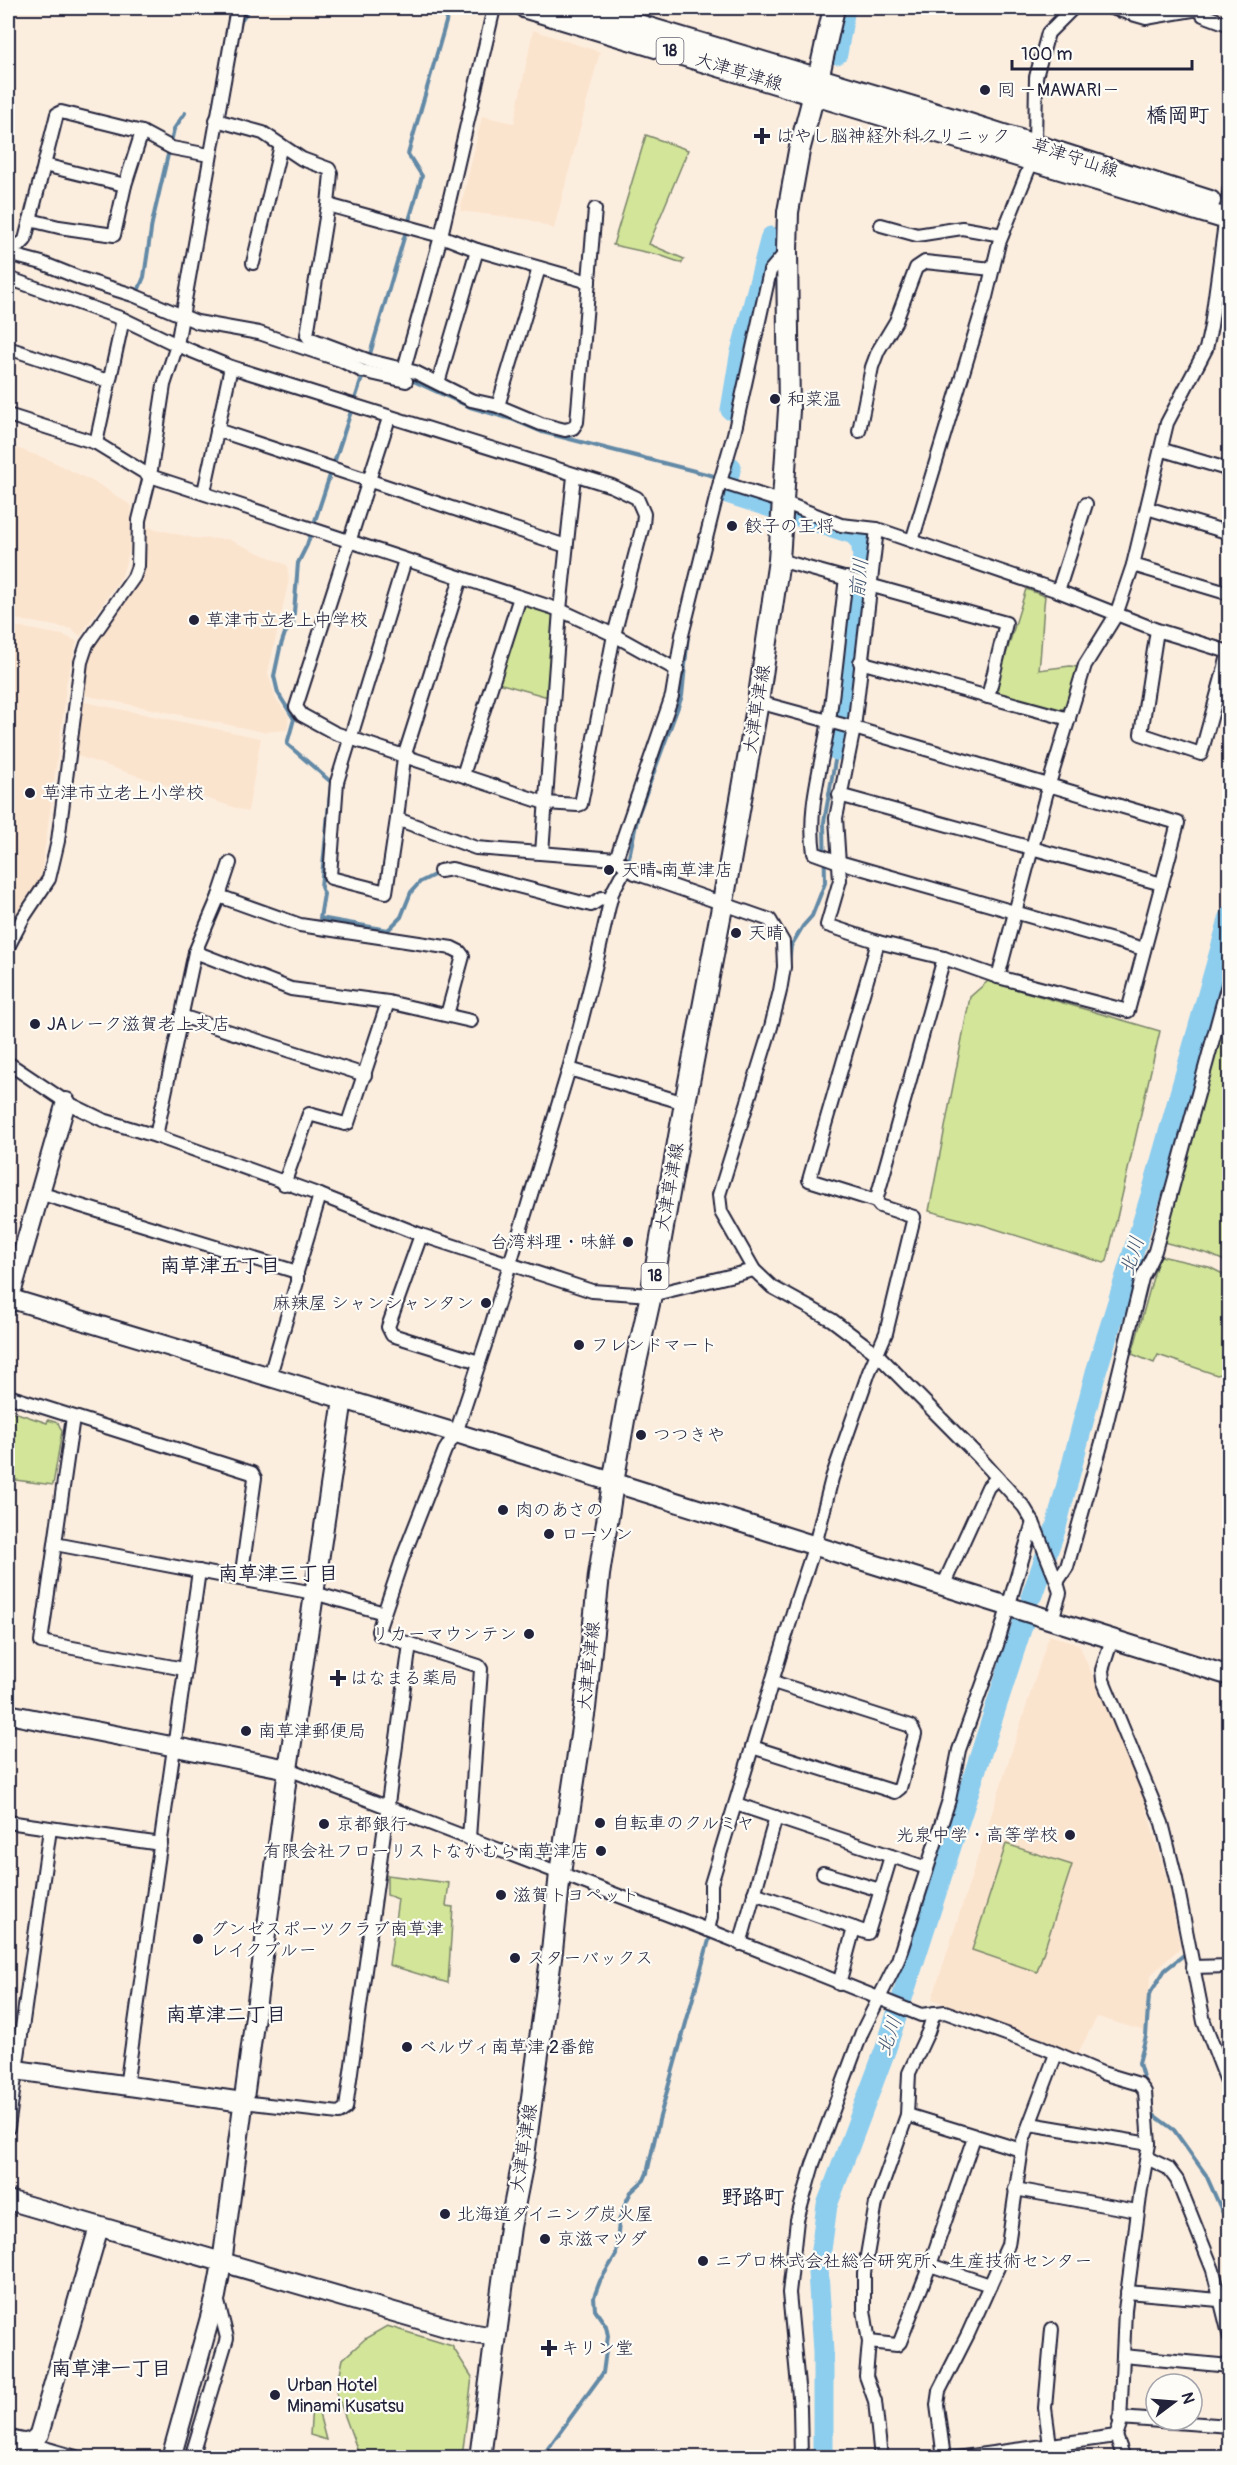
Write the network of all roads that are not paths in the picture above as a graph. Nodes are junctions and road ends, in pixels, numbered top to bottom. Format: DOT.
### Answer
graph roads {
  1 [pos="237,8"];
  2 [pos="494,8"];
  3 [pos="526,8"];
  4 [pos="582,8"];
  5 [pos="834,8"];
  6 [pos="1073,8"];
  7 [pos="1111,8"];
  8 [pos="1198,8"];
  9 [pos="1230,25"];
  10 [pos="816,87"];
  11 [pos="216,120"];
  12 [pos="142,132"];
  13 [pos="281,145"];
  14 [pos="1033,154"];
  15 [pos="209,155"];
  16 [pos="44,165"];
  17 [pos="125,185"];
  18 [pos="1230,186"];
  19 [pos="328,206"];
  20 [pos="596,209"];
  21 [pos="1227,213"];
  22 [pos="30,220"];
  23 [pos="881,225"];
  24 [pos="1002,234"];
  25 [pos="441,236"];
  26 [pos="8,244"];
  27 [pos="477,250"];
  28 [pos="786,251"];
  29 [pos="8,254"];
  30 [pos="253,263"];
  31 [pos="539,268"];
  32 [pos="992,269"];
  33 [pos="8,278"];
  34 [pos="589,282"];
  35 [pos="182,317"];
  36 [pos="123,319"];
  37 [pos="177,345"];
  38 [pos="8,348"];
  39 [pos="335,353"];
  40 [pos="231,367"];
  41 [pos="405,375"];
  42 [pos="108,381"];
  43 [pos="438,383"];
  44 [pos="498,406"];
  45 [pos="8,415"];
  46 [pos="389,418"];
  47 [pos="217,430"];
  48 [pos="859,431"];
  49 [pos="96,443"];
  50 [pos="1162,450"];
  51 [pos="1230,470"];
  52 [pos="150,476"];
  53 [pos="574,476"];
  54 [pos="369,479"];
  55 [pos="720,483"];
  56 [pos="204,492"];
  57 [pos="783,502"];
  58 [pos="1086,504"];
  59 [pos="1147,508"];
  60 [pos="877,529"];
  61 [pos="1230,533"];
  62 [pos="349,541"];
  63 [pos="912,541"];
  64 [pos="566,546"];
  65 [pos="405,560"];
  66 [pos="779,560"];
  67 [pos="1133,565"];
  68 [pos="461,578"];
  69 [pos="858,581"];
  70 [pos="1058,591"];
  71 [pos="1230,594"];
  72 [pos="520,597"];
  73 [pos="560,610"];
  74 [pos="1116,615"];
  75 [pos="1157,630"];
  76 [pos="614,635"];
  77 [pos="860,662"];
  78 [pos="677,670"];
  79 [pos="988,697"];
  80 [pos="758,702"];
  81 [pos="1069,719"];
  82 [pos="828,721"];
  83 [pos="854,728"];
  84 [pos="350,737"];
  85 [pos="404,757"];
  86 [pos="463,775"];
  87 [pos="1049,784"];
  88 [pos="839,795"];
  89 [pos="545,803"];
  90 [pos="397,819"];
  91 [pos="1033,849"];
  92 [pos="542,853"];
  93 [pos="616,859"];
  94 [pos="839,862"];
  95 [pos="230,863"];
  96 [pos="629,868"];
  97 [pos="440,870"];
  98 [pos="1162,884"];
  99 [pos="219,896"];
  100 [pos="611,899"];
  101 [pos="723,902"];
  102 [pos="1014,911"];
  103 [pos="878,942"];
  104 [pos="8,947"];
  105 [pos="1144,949"];
  106 [pos="195,952"];
  107 [pos="944,958"];
  108 [pos="1230,976"];
  109 [pos="998,977"];
  110 [pos="388,1002"];
  111 [pos="447,1015"];
  112 [pos="181,1016"];
  113 [pos="471,1021"];
  114 [pos="8,1064"];
  115 [pos="569,1069"];
  116 [pos="365,1075"];
  117 [pos="66,1102"];
  118 [pos="685,1103"];
  119 [pos="156,1136"];
  120 [pos="284,1184"];
  121 [pos="39,1193"];
  122 [pos="320,1195"];
  123 [pos="876,1201"];
  124 [pos="421,1234"];
  125 [pos="509,1264"];
  126 [pos="754,1270"];
  127 [pos="297,1272"];
  128 [pos="651,1295"];
  129 [pos="8,1300"];
  130 [pos="877,1354"];
  131 [pos="479,1362"];
  132 [pos="273,1365"];
  133 [pos="8,1396"];
  134 [pos="343,1399"];
  135 [pos="73,1417"];
  136 [pos="456,1433"];
  137 [pos="997,1478"];
  138 [pos="613,1483"];
  139 [pos="1035,1526"];
  140 [pos="55,1544"];
  141 [pos="815,1545"];
  142 [pos="199,1571"];
  143 [pos="242,1579"];
  144 [pos="1057,1580"];
  145 [pos="943,1587"];
  146 [pos="314,1593"];
  147 [pos="1010,1608"];
  148 [pos="384,1613"];
  149 [pos="1046,1618"];
  150 [pos="1112,1639"];
  151 [pos="410,1644"];
  152 [pos="184,1669"];
  153 [pos="1230,1676"];
  154 [pos="773,1682"];
  155 [pos="8,1714"];
  156 [pos="174,1745"];
  157 [pos="752,1747"];
  158 [pos="288,1769"];
  159 [pos="736,1804"];
  160 [pos="388,1806"];
  161 [pos="776,1817"];
  162 [pos="8,1822"];
  163 [pos="50,1828"];
  164 [pos="469,1838"];
  165 [pos="161,1844"];
  166 [pos="891,1856"];
  167 [pos="927,1868"];
  168 [pos="560,1873"];
  169 [pos="823,1873"];
  170 [pos="880,1890"];
  171 [pos="754,1893"];
  172 [pos="854,1928"];
  173 [pos="708,1930"];
  174 [pos="741,1944"];
  175 [pos="1230,1966"];
  176 [pos="1192,1967"];
  177 [pos="839,1984"];
  178 [pos="880,2000"];
  179 [pos="927,2014"];
  180 [pos="1056,2054"];
  181 [pos="16,2070"];
  182 [pos="126,2087"];
  183 [pos="1230,2089"];
  184 [pos="243,2102"];
  185 [pos="907,2115"];
  186 [pos="1030,2124"];
  187 [pos="8,2128"];
  188 [pos="974,2137"];
  189 [pos="1149,2144"];
  190 [pos="1021,2150"];
  191 [pos="1147,2158"];
  192 [pos="1015,2189"];
  193 [pos="8,2200"];
  194 [pos="1137,2211"];
  195 [pos="99,2227"];
  196 [pos="222,2263"];
  197 [pos="930,2265"];
  198 [pos="990,2285"];
  199 [pos="1127,2292"];
  200 [pos="216,2296"];
  201 [pos="1219,2300"];
  202 [pos="1052,2329"];
  203 [pos="495,2337"];
  204 [pos="1230,2338"];
  205 [pos="869,2342"];
  206 [pos="1123,2356"];
  207 [pos="1230,2366"];
  208 [pos="1119,2418"];
  209 [pos="1230,2426"];
  210 [pos="1116,2436"];
  211 [pos="8,2439"];
  212 [pos="34,2440"];
  213 [pos="1050,2445"];
  214 [pos="984,2456"];
  215 [pos="79,2457"];
  216 [pos="171,2457"];
  217 [pos="191,2457"];
  218 [pos="480,2457"];
  219 [pos="801,2457"];
  220 [pos="881,2457"];
  221 [pos="944,2457"];
  222 [pos="956,2457"];
  223 [pos="1124,2457"];
  1 -- 11 [label="street"];
  2 -- 25 [label="street"];
  3 -- 10 [label="main road, 大津草津線 / 18"];
  4 -- 10 [label="main road, 大津草津線 / 18"];
  5 -- 10 [label="main road"];
  6 -- 14 [label="street"];
  7 -- 8 [label="street"];
  8 -- 9 [label="street"];
  10 -- 14 [label="main road, 草津守山線"];
  10 -- 28 [label="main road, 大津草津線 / 18"];
  11 -- 13 [label="street"];
  11 -- 15 [label="street"];
  12 -- 15 [label="street"];
  12 -- 16 [label="street"];
  12 -- 17 [label="street"];
  13 -- 19 [label="street"];
  13 -- 30 [label="street"];
  14 -- 21 [label="main road, 草津守山線"];
  14 -- 24 [label="street"];
  15 -- 35 [label="street"];
  16 -- 17 [label="street"];
  16 -- 22 [label="street"];
  17 -- 22 [label="street"];
  18 -- 21 [label="street"];
  19 -- 25 [label="street"];
  19 -- 39 [label="street"];
  20 -- 34 [label="street"];
  21 -- 50 [label="street"];
  22 -- 26 [label="street"];
  23 -- 24 [label="street"];
  24 -- 32 [label="street"];
  25 -- 27 [label="street"];
  25 -- 41 [label="street"];
  27 -- 31 [label="street"];
  27 -- 43 [label="street"];
  28 -- 55 [label="street"];
  28 -- 57 [label="main road, 大津草津線 / 18"];
  29 -- 35 [label="street"];
  31 -- 34 [label="street"];
  31 -- 44 [label="street"];
  32 -- 48 [label="street"];
  32 -- 63 [label="street"];
  33 -- 36 [label="street"];
  34 -- 44 [label="street"];
  35 -- 37 [label="street"];
  35 -- 39 [label="street"];
  36 -- 37 [label="street"];
  36 -- 42 [label="street"];
  37 -- 40 [label="street"];
  37 -- 52 [label="street"];
  38 -- 42 [label="street"];
  39 -- 41 [label="street"];
  40 -- 46 [label="street"];
  40 -- 47 [label="street"];
  41 -- 43 [label="street"];
  42 -- 49 [label="street"];
  43 -- 44 [label="street"];
  45 -- 49 [label="street"];
  46 -- 53 [label="street"];
  46 -- 54 [label="street"];
  47 -- 54 [label="street"];
  47 -- 56 [label="street"];
  49 -- 52 [label="street"];
  50 -- 51 [label="street"];
  50 -- 59 [label="street"];
  52 -- 56 [label="street"];
  52 -- 104 [label="street"];
  53 -- 64 [label="street"];
  53 -- 76 [label="street"];
  54 -- 62 [label="street"];
  54 -- 64 [label="street"];
  55 -- 57 [label="street"];
  55 -- 78 [label="street"];
  56 -- 62 [label="street"];
  57 -- 60 [label="street"];
  57 -- 66 [label="main road, 大津草津線 / 18"];
  58 -- 70 [label="street"];
  59 -- 61 [label="street"];
  59 -- 67 [label="street"];
  60 -- 63 [label="street"];
  60 -- 69 [label="street"];
  62 -- 65 [label="street"];
  62 -- 84 [label="street"];
  63 -- 70 [label="street"];
  64 -- 73 [label="street"];
  65 -- 68 [label="street"];
  65 -- 84 [label="street"];
  66 -- 69 [label="street"];
  66 -- 80 [label="main road, 大津草津線 / 18"];
  67 -- 71 [label="street"];
  67 -- 74 [label="street"];
  68 -- 72 [label="street"];
  68 -- 85 [label="street"];
  69 -- 77 [label="street"];
  69 -- 79 [label="street"];
  69 -- 82 [label="street"];
  70 -- 74 [label="street"];
  72 -- 73 [label="street"];
  72 -- 86 [label="street"];
  73 -- 76 [label="street"];
  73 -- 89 [label="street"];
  74 -- 75 [label="street"];
  74 -- 81 [label="street"];
  75 -- 75 [label="street"];
  76 -- 78 [label="street"];
  76 -- 89 [label="street"];
  77 -- 79 [label="street"];
  77 -- 83 [label="street"];
  78 -- 93 [label="street"];
  79 -- 81 [label="street"];
  80 -- 82 [label="street"];
  80 -- 101 [label="main road, 大津草津線 / 18"];
  81 -- 87 [label="street"];
  82 -- 83 [label="street"];
  82 -- 94 [label="street"];
  83 -- 87 [label="street"];
  83 -- 88 [label="street"];
  84 -- 85 [label="street"];
  84 -- 90 [label="street"];
  85 -- 86 [label="street"];
  85 -- 90 [label="street"];
  86 -- 89 [label="street"];
  87 -- 91 [label="street"];
  87 -- 98 [label="street"];
  88 -- 91 [label="street"];
  88 -- 94 [label="street"];
  89 -- 92 [label="street"];
  90 -- 92 [label="street"];
  91 -- 98 [label="street"];
  91 -- 102 [label="street"];
  92 -- 93 [label="street"];
  93 -- 96 [label="street"];
  94 -- 102 [label="street"];
  94 -- 103 [label="street"];
  95 -- 99 [label="street"];
  96 -- 100 [label="street"];
  96 -- 101 [label="street"];
  97 -- 100 [label="street"];
  98 -- 105 [label="street"];
  99 -- 106 [label="street"];
  99 -- 111 [label="street"];
  100 -- 115 [label="street"];
  101 -- 118 [label="main road, 大津草津線 / 18"];
  101 -- 126 [label="street"];
  102 -- 105 [label="street"];
  102 -- 109 [label="street"];
  103 -- 107 [label="street"];
  103 -- 123 [label="street"];
  105 -- 109 [label="street"];
  106 -- 110 [label="street"];
  106 -- 112 [label="street"];
  107 -- 109 [label="street"];
  107 -- 123 [label="street"];
  108 -- 144 [label="street"];
  110 -- 111 [label="street"];
  110 -- 116 [label="street"];
  111 -- 113 [label="street"];
  112 -- 116 [label="street"];
  112 -- 119 [label="street"];
  114 -- 117 [label="street"];
  115 -- 118 [label="street"];
  115 -- 125 [label="street"];
  116 -- 120 [label="street"];
  117 -- 119 [label="street"];
  117 -- 121 [label="street"];
  118 -- 128 [label="main road, 大津草津線 / 18"];
  119 -- 120 [label="street"];
  120 -- 122 [label="street"];
  121 -- 127 [label="street"];
  121 -- 129 [label="street"];
  122 -- 124 [label="street"];
  122 -- 127 [label="street"];
  123 -- 130 [label="street"];
  124 -- 125 [label="street"];
  124 -- 131 [label="street"];
  125 -- 128 [label="street"];
  125 -- 131 [label="street"];
  126 -- 128 [label="street"];
  126 -- 130 [label="street"];
  127 -- 132 [label="street"];
  128 -- 138 [label="main road, 大津草津線 / 18"];
  129 -- 134 [label="street"];
  130 -- 137 [label="street"];
  130 -- 141 [label="street"];
  131 -- 136 [label="street"];
  133 -- 135 [label="street"];
  134 -- 136 [label="street"];
  134 -- 146 [label="street"];
  135 -- 140 [label="street"];
  135 -- 143 [label="street"];
  136 -- 138 [label="street"];
  136 -- 148 [label="street"];
  137 -- 139 [label="street"];
  137 -- 145 [label="street"];
  138 -- 141 [label="street"];
  138 -- 168 [label="main road, 大津草津線 / 18"];
  139 -- 144 [label="street"];
  139 -- 147 [label="street"];
  140 -- 142 [label="street"];
  140 -- 152 [label="street"];
  141 -- 145 [label="street"];
  141 -- 154 [label="street"];
  142 -- 143 [label="street"];
  142 -- 152 [label="street"];
  143 -- 146 [label="street"];
  144 -- 149 [label="street"];
  145 -- 147 [label="street"];
  146 -- 148 [label="street"];
  146 -- 158 [label="street"];
  147 -- 149 [label="street"];
  147 -- 167 [label="street"];
  148 -- 151 [label="street"];
  149 -- 150 [label="street"];
  150 -- 153 [label="street"];
  150 -- 176 [label="street"];
  151 -- 160 [label="street"];
  151 -- 164 [label="street"];
  152 -- 156 [label="street"];
  154 -- 157 [label="street"];
  154 -- 157 [label="street"];
  155 -- 156 [label="street"];
  156 -- 158 [label="street"];
  156 -- 165 [label="street"];
  157 -- 159 [label="street"];
  158 -- 160 [label="street"];
  158 -- 184 [label="street"];
  159 -- 161 [label="street"];
  159 -- 173 [label="street"];
  160 -- 164 [label="street"];
  160 -- 184 [label="street"];
  161 -- 166 [label="street"];
  161 -- 171 [label="street"];
  162 -- 163 [label="street"];
  163 -- 165 [label="street"];
  163 -- 181 [label="street"];
  164 -- 168 [label="street"];
  165 -- 182 [label="street"];
  166 -- 167 [label="street"];
  166 -- 170 [label="street"];
  167 -- 178 [label="street"];
  168 -- 173 [label="street"];
  168 -- 203 [label="main road, 大津草津線 / 18"];
  169 -- 170 [label="street"];
  170 -- 172 [label="street"];
  171 -- 172 [label="street"];
  171 -- 174 [label="street"];
  172 -- 177 [label="street"];
  173 -- 174 [label="street"];
  174 -- 177 [label="street"];
  175 -- 176 [label="street"];
  176 -- 183 [label="street"];
  177 -- 178 [label="street"];
  178 -- 179 [label="street"];
  178 -- 219 [label="street"];
  179 -- 180 [label="street"];
  179 -- 185 [label="street"];
  180 -- 186 [label="street"];
  180 -- 189 [label="street"];
  181 -- 182 [label="street"];
  181 -- 187 [label="street"];
  182 -- 184 [label="street"];
  184 -- 196 [label="street"];
  185 -- 188 [label="street"];
  185 -- 205 [label="street"];
  186 -- 189 [label="street"];
  186 -- 190 [label="street"];
  188 -- 190 [label="street"];
  188 -- 197 [label="street"];
  189 -- 191 [label="street"];
  190 -- 192 [label="street"];
  191 -- 194 [label="street"];
  191 -- 201 [label="street"];
  192 -- 194 [label="street"];
  192 -- 198 [label="street"];
  193 -- 195 [label="street"];
  194 -- 199 [label="street"];
  195 -- 196 [label="street"];
  195 -- 212 [label="street"];
  196 -- 200 [label="street"];
  196 -- 203 [label="street"];
  197 -- 198 [label="street"];
  197 -- 205 [label="street"];
  198 -- 221 [label="street"];
  199 -- 201 [label="street"];
  199 -- 206 [label="street"];
  200 -- 216 [label="street"];
  200 -- 217 [label="street"];
  201 -- 204 [label="street"];
  202 -- 213 [label="street"];
  203 -- 218 [label="main road, 大津草津線 / 18"];
  205 -- 220 [label="street"];
  206 -- 207 [label="street"];
  206 -- 208 [label="street"];
  208 -- 209 [label="street"];
  208 -- 210 [label="street"];
  210 -- 213 [label="street"];
  210 -- 223 [label="street"];
  211 -- 212 [label="street"];
  212 -- 215 [label="street"];
  213 -- 214 [label="street"];
  214 -- 222 [label="street"];
}
